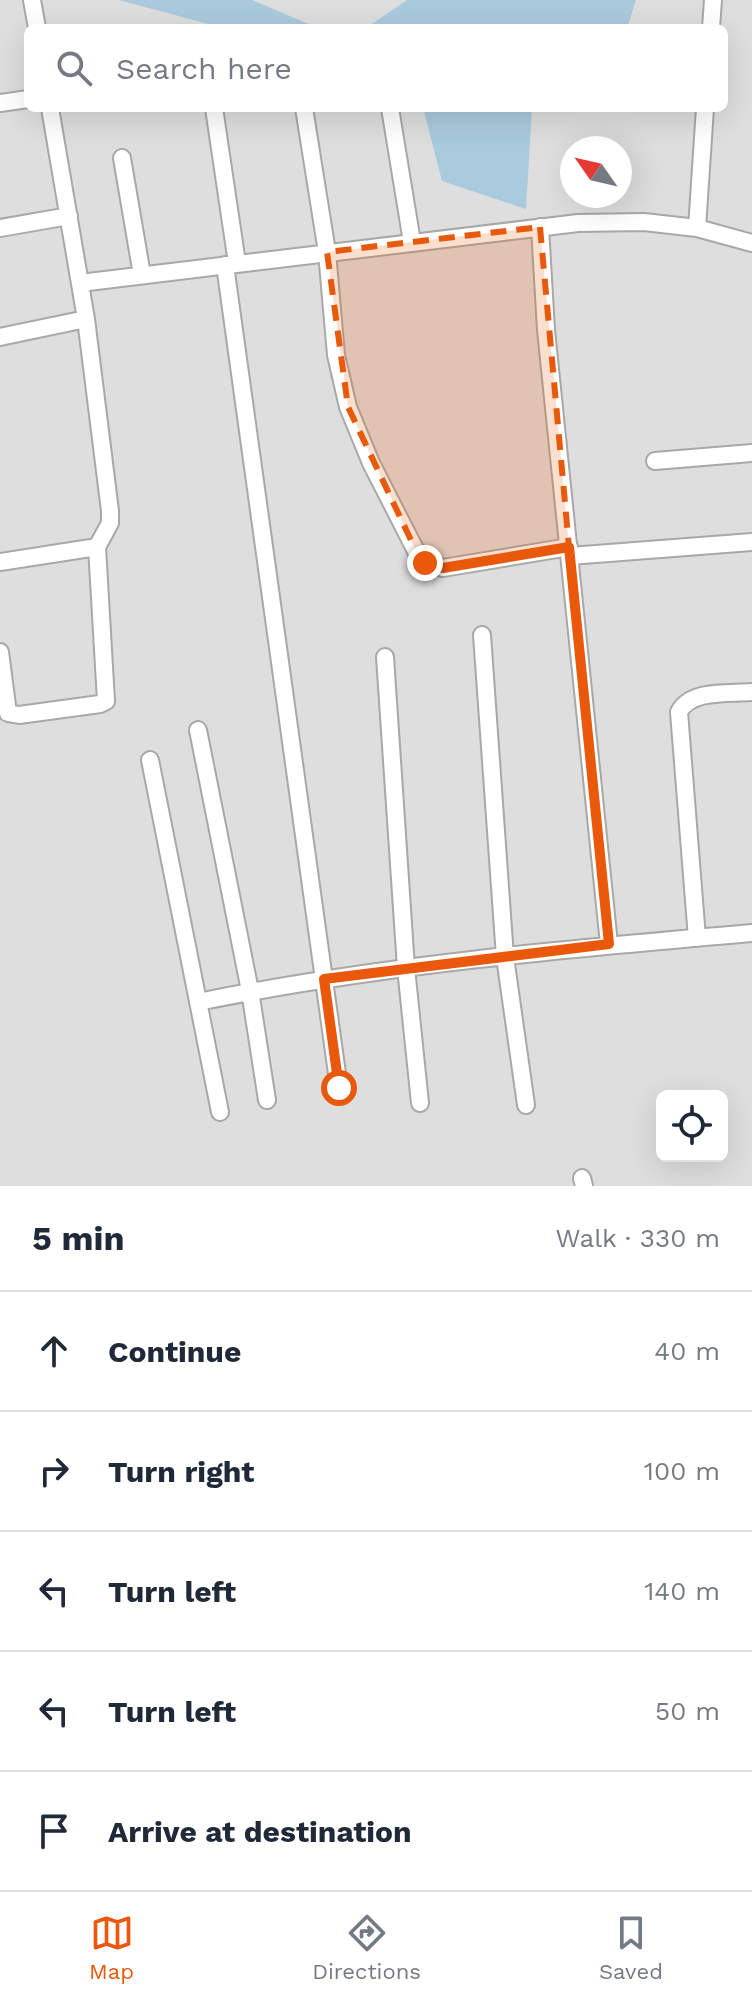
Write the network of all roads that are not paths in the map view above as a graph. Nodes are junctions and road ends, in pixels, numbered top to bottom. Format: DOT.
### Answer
graph roads {
  1 [pos="32,0"];
  2 [pos="713,0"];
  3 [pos="36,24"];
  4 [pos="711,24"];
  5 [pos="24,100"];
  6 [pos="0,103"];
  7 [pos="51,112"];
  8 [pos="214,112"];
  9 [pos="305,112"];
  10 [pos="391,112"];
  11 [pos="705,112"];
  12 [pos="122,158"];
  13 [pos="69,216"];
  14 [pos="540,227"];
  15 [pos="0,228"];
  16 [pos="697,228"];
  17 [pos="412,242"];
  18 [pos="752,243"];
  19 [pos="327,252"];
  20 [pos="231,264"];
  21 [pos="142,275"];
  22 [pos="80,283"];
  23 [pos="86,319"];
  24 [pos="0,337"];
  25 [pos="752,453"];
  26 [pos="655,461"];
  27 [pos="752,542"];
  28 [pos="97,547"];
  29 [pos="569,551"];
  30 [pos="0,562"];
  31 [pos="482,635"];
  32 [pos="0,652"];
  33 [pos="385,657"];
  34 [pos="752,692"];
  35 [pos="198,730"];
  36 [pos="150,760"];
  37 [pos="752,933"];
  38 [pos="697,938"];
  39 [pos="609,944"];
  40 [pos="505,957"];
  41 [pos="406,968"];
  42 [pos="324,979"];
  43 [pos="250,991"];
  44 [pos="198,1002"];
  45 [pos="339,1088"];
  46 [pos="267,1100"];
  47 [pos="420,1103"];
  48 [pos="526,1105"];
  49 [pos="220,1112"];
  1 -- 3 [label="street"];
  2 -- 4 [label="street"];
  5 -- 6 [label="street"];
  7 -- 13 [label="street"];
  8 -- 20 [label="street"];
  9 -- 19 [label="street"];
  10 -- 17 [label="street"];
  11 -- 16 [label="street"];
  12 -- 21 [label="street"];
  13 -- 15 [label="street"];
  13 -- 22 [label="street"];
  14 -- 16 [label="street"];
  14 -- 17 [label="street"];
  14 -- 29 [label="street"];
  16 -- 18 [label="street"];
  17 -- 19 [label="street"];
  19 -- 20 [label="street"];
  19 -- 29 [label="street"];
  20 -- 21 [label="street"];
  20 -- 42 [label="street"];
  21 -- 22 [label="street"];
  22 -- 23 [label="street"];
  23 -- 24 [label="street"];
  23 -- 28 [label="street"];
  25 -- 26 [label="street"];
  27 -- 29 [label="street"];
  28 -- 30 [label="street"];
  28 -- 32 [label="street"];
  29 -- 39 [label="street"];
  31 -- 40 [label="street"];
  33 -- 41 [label="street"];
  34 -- 38 [label="street"];
  35 -- 43 [label="street"];
  36 -- 44 [label="street"];
  37 -- 38 [label="street"];
  38 -- 39 [label="street"];
  39 -- 40 [label="street"];
  40 -- 41 [label="street"];
  40 -- 48 [label="street"];
  41 -- 42 [label="street"];
  41 -- 47 [label="street"];
  42 -- 43 [label="street"];
  42 -- 45 [label="street"];
  43 -- 44 [label="street"];
  43 -- 46 [label="street"];
  44 -- 49 [label="street"];
}
